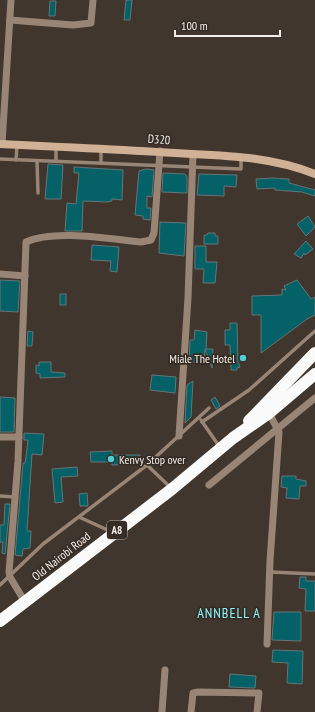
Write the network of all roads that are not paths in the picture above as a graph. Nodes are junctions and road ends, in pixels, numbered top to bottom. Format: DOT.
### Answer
graph roads {
  1 [pos="10,0"];
  2 [pos="93,0"];
  3 [pos="10,20"];
  4 [pos="1,144"];
  5 [pos="17,145"];
  6 [pos="56,148"];
  7 [pos="101,149"];
  8 [pos="160,151"];
  9 [pos="193,154"];
  10 [pos="241,156"];
  11 [pos="0,159"];
  12 [pos="16,160"];
  13 [pos="56,160"];
  14 [pos="37,161"];
  15 [pos="101,162"];
  16 [pos="159,166"];
  17 [pos="193,168"];
  18 [pos="315,174"];
  19 [pos="38,193"];
  20 [pos="0,274"];
  21 [pos="25,276"];
  22 [pos="315,332"];
  23 [pos="315,353"];
  24 [pos="315,374"];
  25 [pos="315,398"];
  26 [pos="210,408"];
  27 [pos="269,413"];
  28 [pos="199,418"];
  29 [pos="202,422"];
  30 [pos="278,430"];
  31 [pos="179,436"];
  32 [pos="0,437"];
  33 [pos="19,437"];
  34 [pos="233,438"];
  35 [pos="220,448"];
  36 [pos="147,465"];
  37 [pos="209,484"];
  38 [pos="172,488"];
  39 [pos="0,496"];
  40 [pos="16,497"];
  41 [pos="79,517"];
  42 [pos="114,533"];
  43 [pos="270,572"];
  44 [pos="315,574"];
  45 [pos="10,577"];
  46 [pos="0,585"];
  47 [pos="25,602"];
  48 [pos="0,621"];
  49 [pos="267,644"];
  50 [pos="165,670"];
  51 [pos="162,712"];
  52 [pos="191,712"];
  53 [pos="257,712"];
  1 -- 3 [label="street"];
  2 -- 3 [label="street"];
  3 -- 4 [label="street"];
  4 -- 5 [label="street, D320 / D320"];
  5 -- 6 [label="street, D320 / D320"];
  5 -- 12 [label="lane"];
  6 -- 7 [label="street, D320 / D320"];
  6 -- 13 [label="lane"];
  7 -- 8 [label="street, D320 / D320"];
  7 -- 15 [label="lane"];
  8 -- 9 [label="street, D320 / D320"];
  8 -- 16 [label="street"];
  9 -- 10 [label="street, D320 / D320"];
  9 -- 17 [label="street"];
  10 -- 17 [label="lane"];
  10 -- 18 [label="street, D320 / D320"];
  11 -- 12 [label="lane"];
  12 -- 14 [label="lane"];
  13 -- 14 [label="lane"];
  13 -- 15 [label="lane"];
  14 -- 19 [label="lane"];
  15 -- 16 [label="lane"];
  16 -- 17 [label="lane"];
  16 -- 21 [label="street"];
  17 -- 31 [label="street"];
  20 -- 21 [label="street"];
  21 -- 33 [label="street"];
  22 -- 29 [label="lane"];
  23 -- 34 [label="highway, Old Nairobi Road / A8"];
  24 -- 27 [label="highway, Old Nairobi Road / A8"];
  25 -- 30 [label="street"];
  26 -- 28 [label="lane"];
  27 -- 30 [label="street"];
  27 -- 34 [label="highway, Old Nairobi Road / A8"];
  28 -- 29 [label="lane"];
  28 -- 31 [label="lane"];
  29 -- 35 [label="lane"];
  30 -- 37 [label="street"];
  30 -- 43 [label="street"];
  31 -- 36 [label="lane"];
  32 -- 33 [label="street"];
  33 -- 40 [label="street"];
  34 -- 35 [label="highway, Old Nairobi Road / A8"];
  35 -- 38 [label="highway, Old Nairobi Road / A8"];
  36 -- 38 [label="lane"];
  36 -- 41 [label="lane"];
  38 -- 42 [label="highway, Old Nairobi Road / A8"];
  39 -- 40 [label="lane"];
  40 -- 45 [label="street"];
  41 -- 42 [label="lane"];
  41 -- 45 [label="lane"];
  42 -- 47 [label="highway, Old Nairobi Road / A8"];
  43 -- 44 [label="lane"];
  43 -- 49 [label="street"];
  45 -- 46 [label="lane"];
  45 -- 47 [label="street"];
  47 -- 48 [label="highway, Old Nairobi Road / A8"];
  50 -- 51 [label="street"];
  52 -- 53 [label="street"];
}
